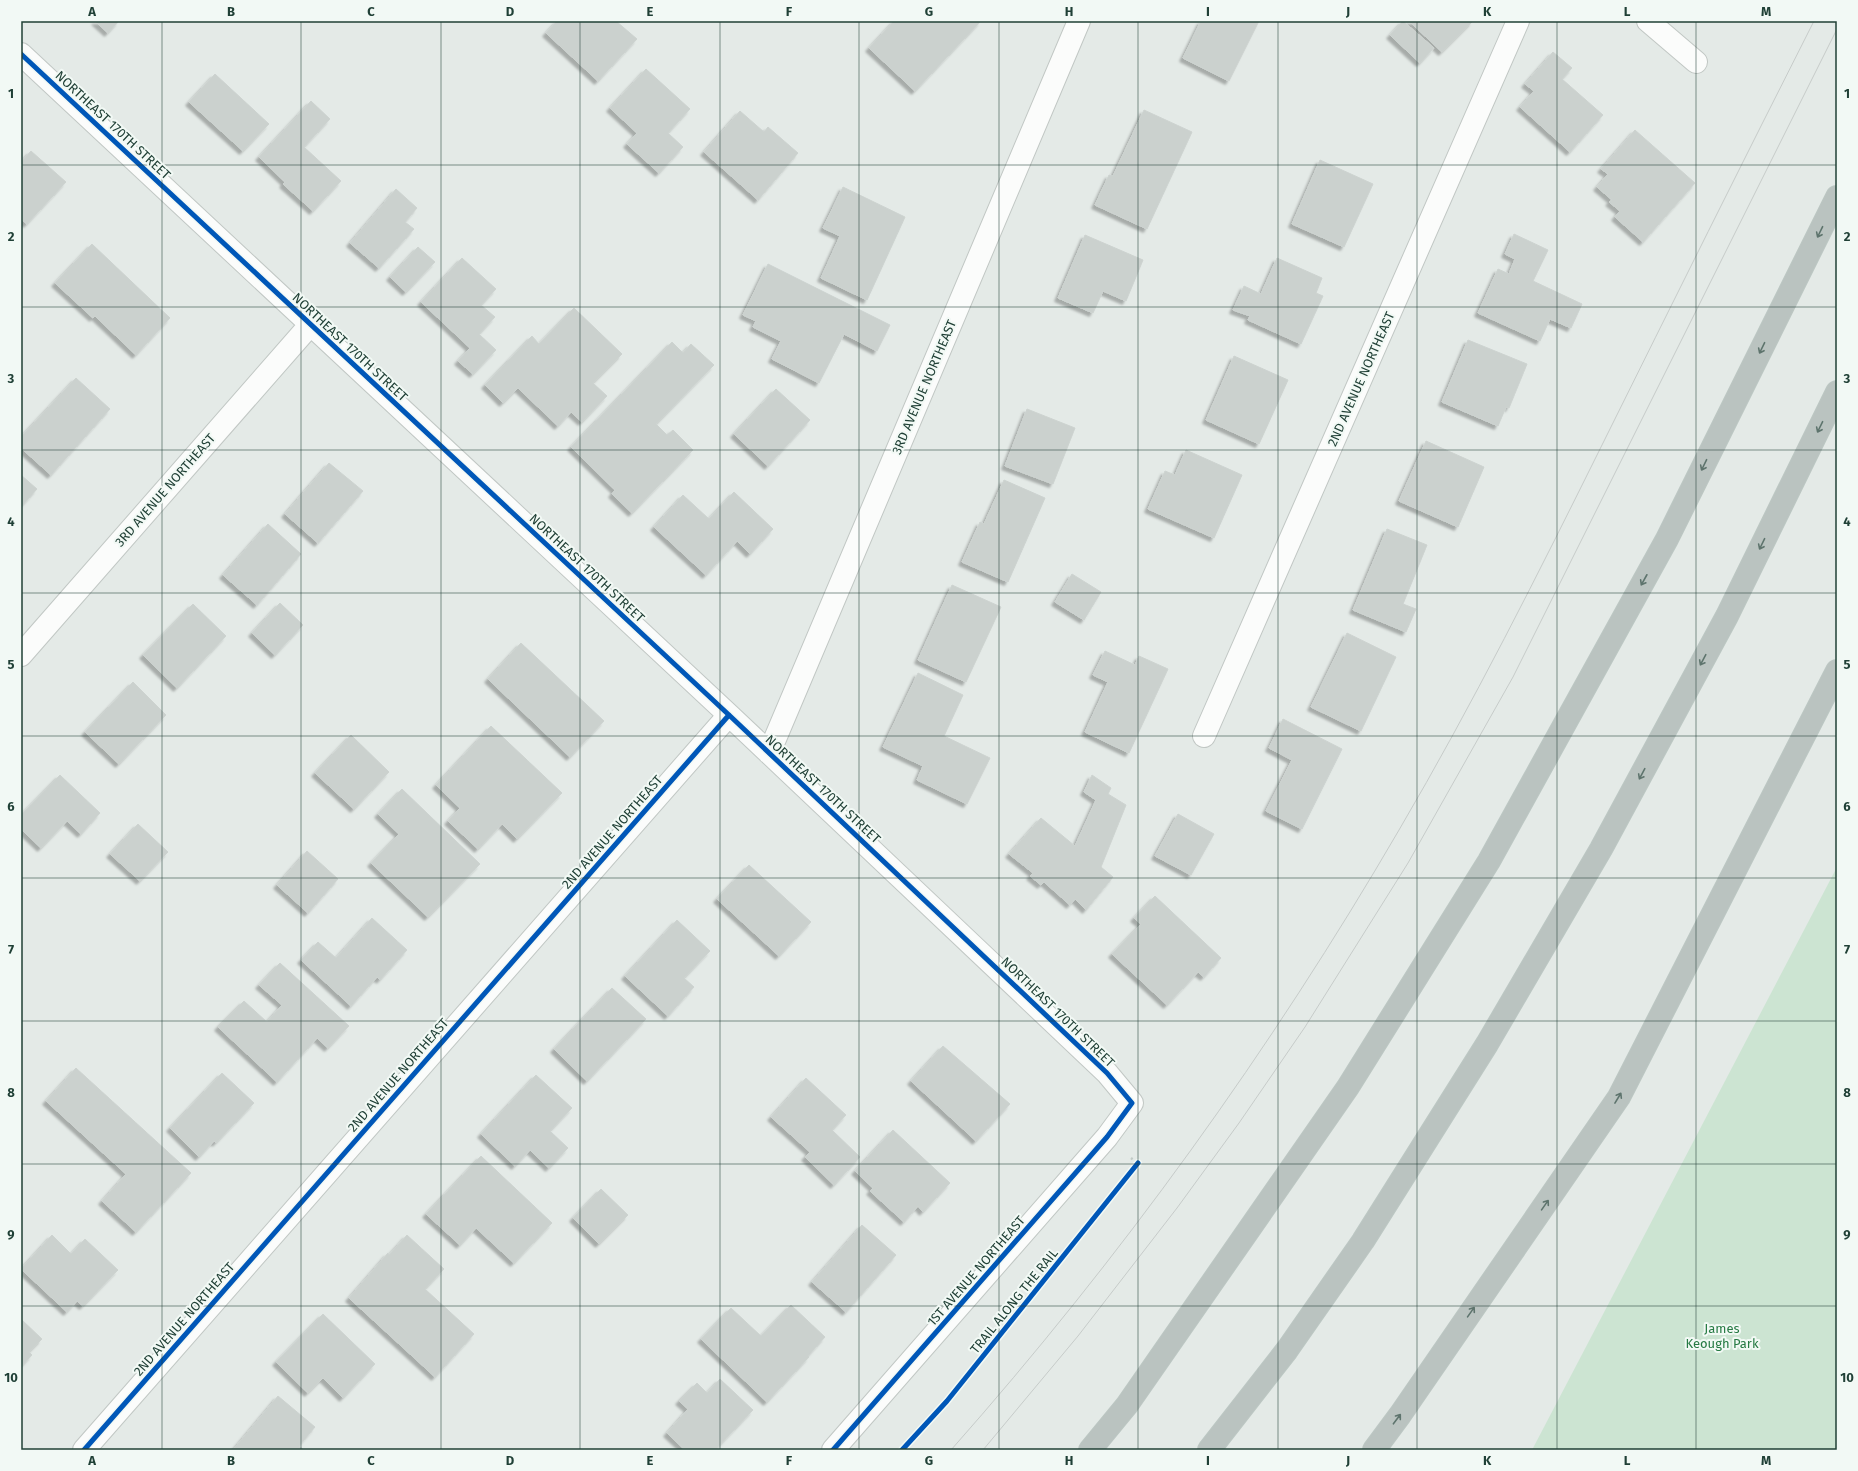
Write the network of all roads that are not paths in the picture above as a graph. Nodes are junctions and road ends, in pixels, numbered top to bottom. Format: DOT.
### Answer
graph roads {
  1 [pos="1079,21"];
  2 [pos="1518,21"];
  3 [pos="1648,21"];
  4 [pos="21,54"];
  5 [pos="1696,62"];
  6 [pos="1837,197"];
  7 [pos="310,325"];
  8 [pos="1837,392"];
  9 [pos="21,654"];
  10 [pos="1837,671"];
  11 [pos="729,716"];
  12 [pos="1204,736"];
  13 [pos="768,753"];
  14 [pos="1132,1103"];
  15 [pos="84,1450"];
  16 [pos="833,1450"];
  17 [pos="1090,1450"];
  18 [pos="1209,1450"];
  19 [pos="1374,1450"];
  1 -- 13 [label="street, 3RD AVENUE NORTHEAST"];
  2 -- 12 [label="street, 2ND AVENUE NORTHEAST"];
  3 -- 5 [label="street"];
  4 -- 7 [label="street, NORTHEAST 170TH STREET"];
  6 -- 17 [label="highway, one-way"];
  7 -- 9 [label="street, 3RD AVENUE NORTHEAST"];
  7 -- 11 [label="street, NORTHEAST 170TH STREET"];
  8 -- 18 [label="highway, one-way"];
  19 -- 10 [label="highway, one-way"];
  11 -- 13 [label="street, NORTHEAST 170TH STREET"];
  11 -- 15 [label="street, 2ND AVENUE NORTHEAST"];
  13 -- 14 [label="street, NORTHEAST 170TH STREET"];
  14 -- 16 [label="street, 1ST AVENUE NORTHEAST"];
}
